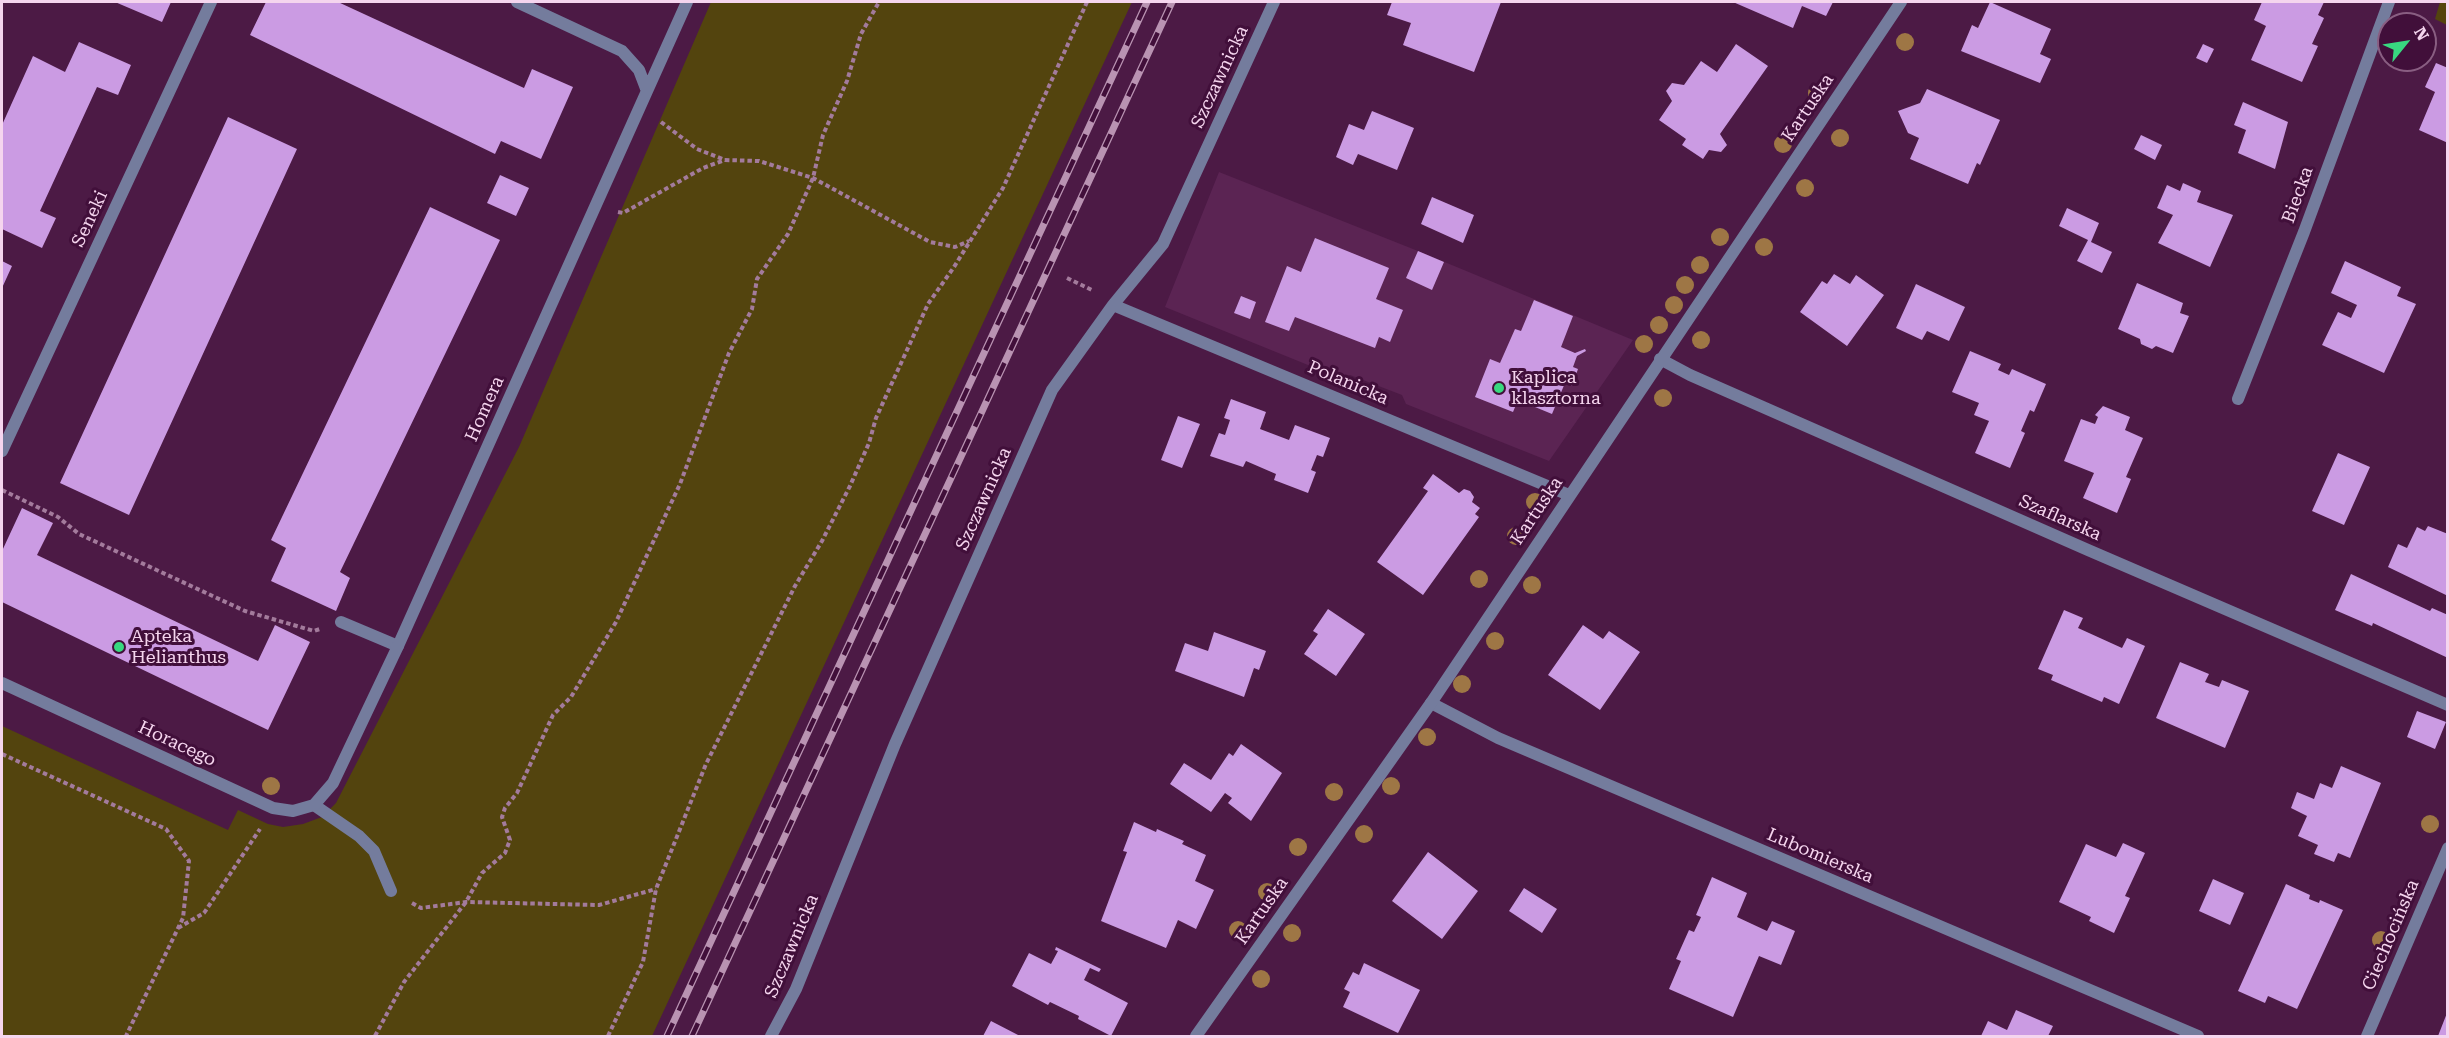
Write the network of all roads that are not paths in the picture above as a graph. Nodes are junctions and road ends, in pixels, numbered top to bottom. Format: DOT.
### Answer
graph roads {
  1 [pos="211,2"];
  2 [pos="517,2"];
  3 [pos="687,2"];
  4 [pos="1274,2"];
  5 [pos="1901,2"];
  6 [pos="2389,2"];
  7 [pos="647,91"];
  8 [pos="1113,305"];
  9 [pos="1660,359"];
  10 [pos="2238,399"];
  11 [pos="2,451"];
  12 [pos="1569,495"];
  13 [pos="340,622"];
  14 [pos="398,646"];
  15 [pos="2,683"];
  16 [pos="1431,703"];
  17 [pos="2448,705"];
  18 [pos="314,805"];
  19 [pos="2448,848"];
  20 [pos="391,891"];
  21 [pos="771,1036"];
  22 [pos="1196,1036"];
  23 [pos="2198,1036"];
  24 [pos="2367,1036"];
  1 -- 11 [label="street, Seneki"];
  2 -- 7 [label="street"];
  3 -- 7 [label="street, Homera"];
  4 -- 8 [label="street, Szczawnicka"];
  5 -- 9 [label="street, Kartuska"];
  6 -- 10 [label="street, Biecka"];
  7 -- 14 [label="street, Homera"];
  8 -- 12 [label="street, Polanicka"];
  8 -- 21 [label="street, Szczawnicka"];
  9 -- 12 [label="street, Kartuska"];
  9 -- 17 [label="street, Szaflarska"];
  12 -- 16 [label="street, Kartuska"];
  13 -- 14 [label="street"];
  14 -- 18 [label="street, Homera"];
  15 -- 18 [label="street, Horacego"];
  16 -- 22 [label="street, Kartuska"];
  16 -- 23 [label="street, Lubomierska"];
  18 -- 20 [label="street"];
  19 -- 24 [label="street, Ciechocińska"];
}
